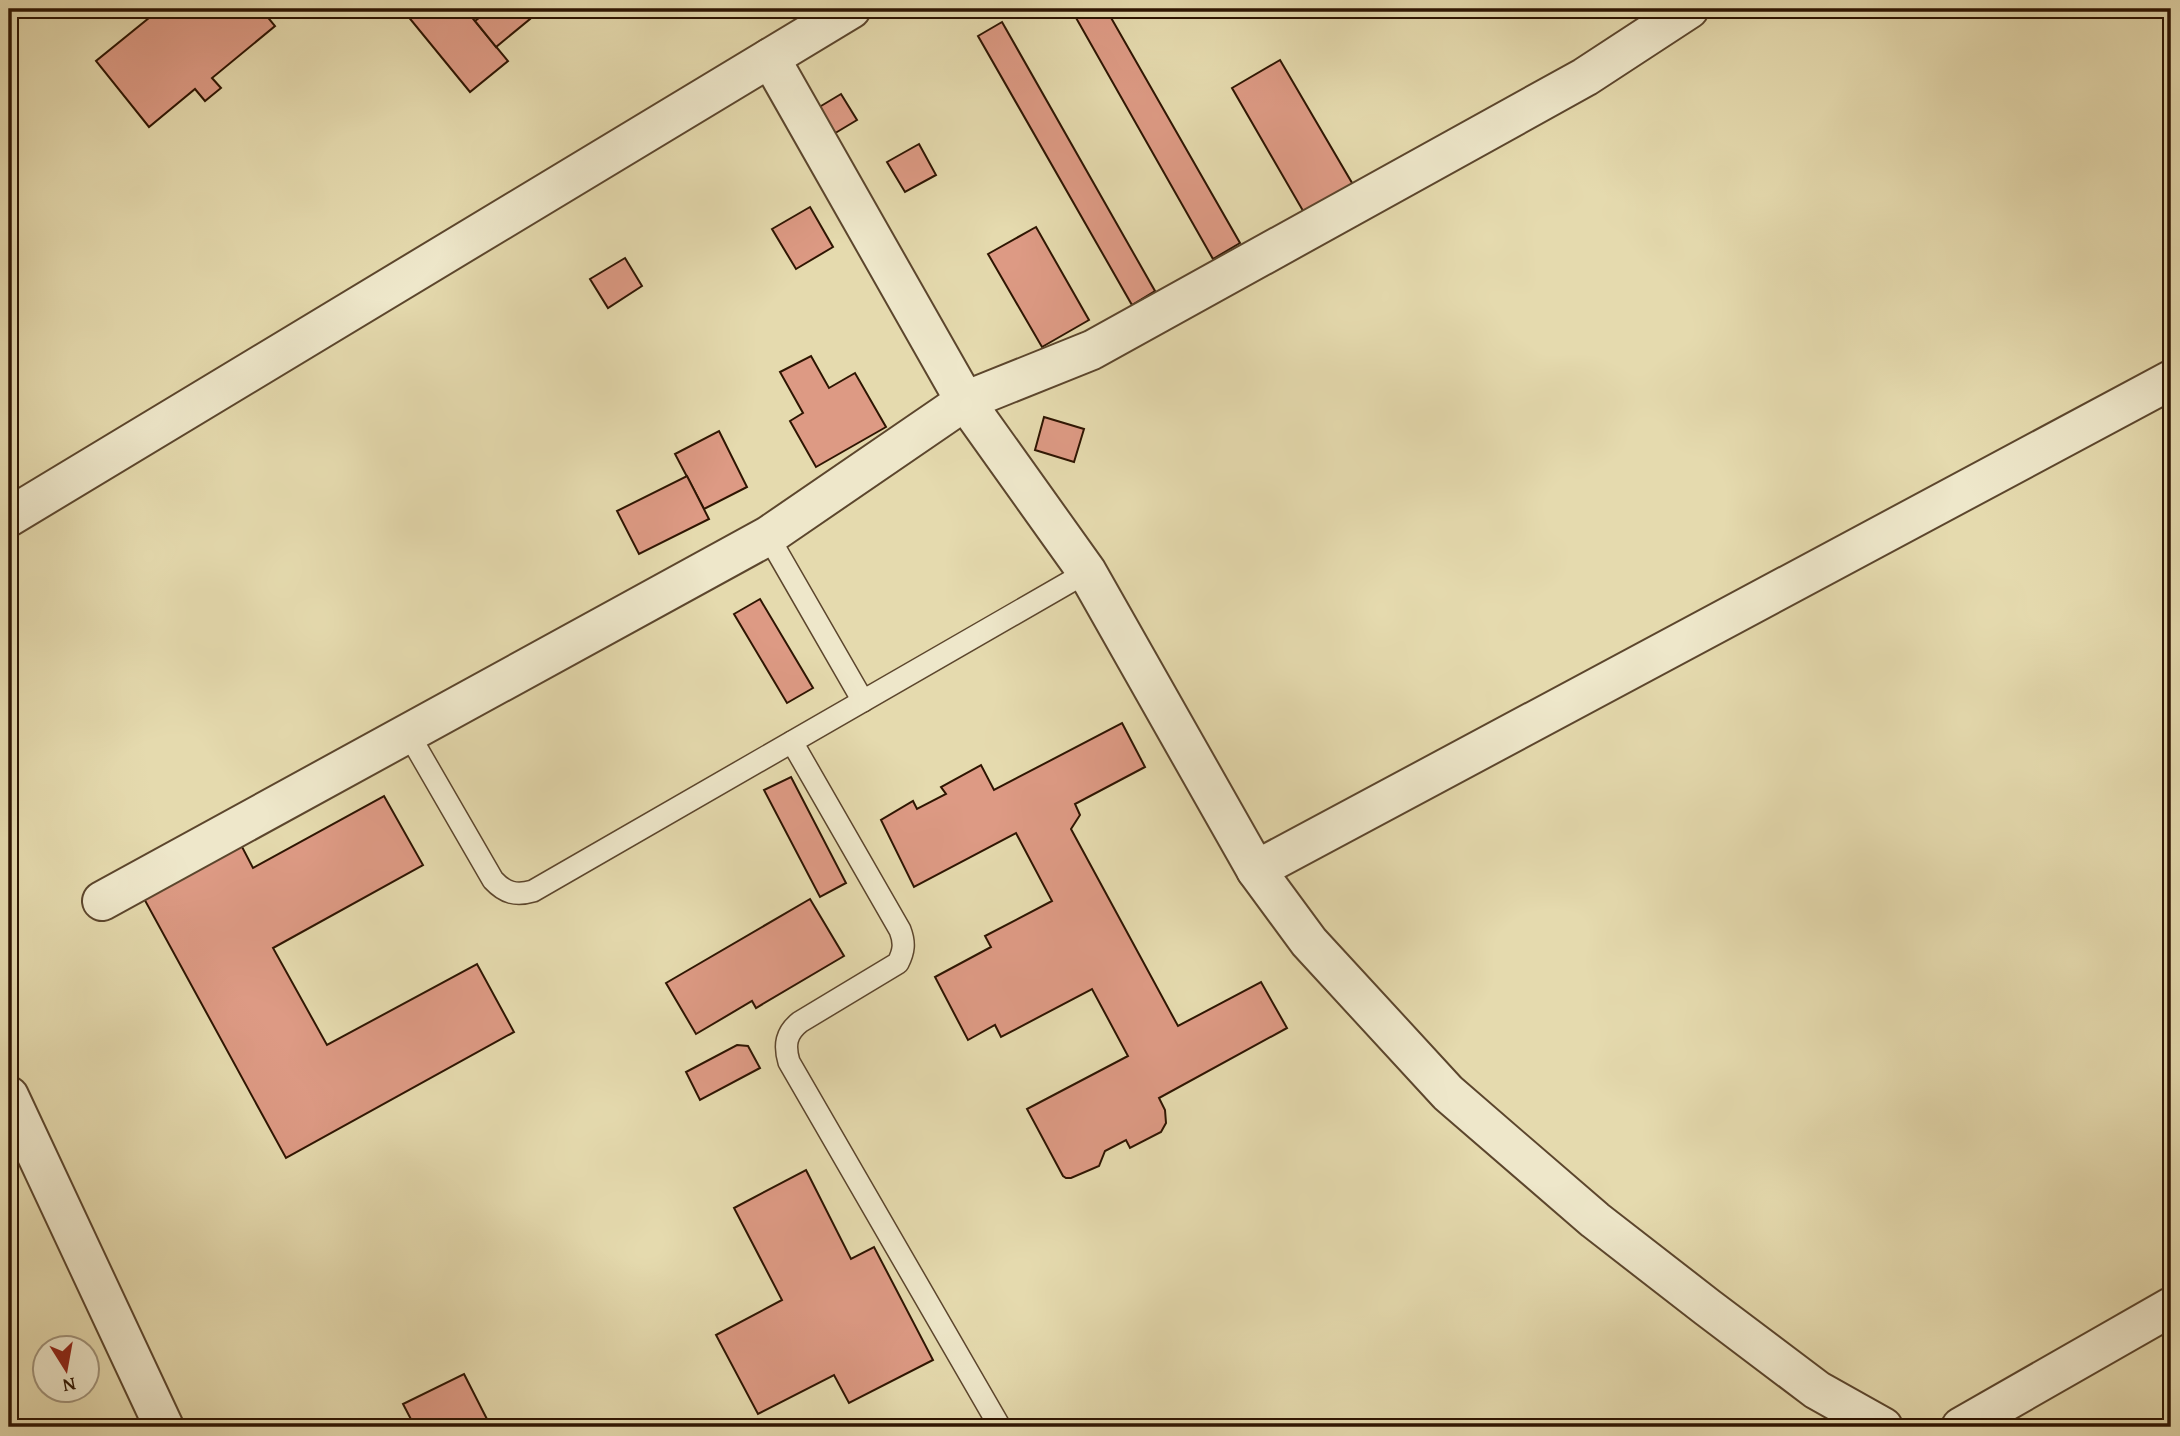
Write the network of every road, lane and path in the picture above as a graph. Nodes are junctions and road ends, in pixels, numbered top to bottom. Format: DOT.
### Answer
graph roads {
  1 [pos="851,9"];
  2 [pos="1689,9"];
  3 [pos="770,58"];
  4 [pos="2171,380"];
  5 [pos="965,401"];
  6 [pos="9,517"];
  7 [pos="768,536"];
  8 [pos="1087,572"];
  9 [pos="863,701"];
  10 [pos="408,733"];
  11 [pos="792,742"];
  12 [pos="1256,870"];
  13 [pos="102,901"];
  14 [pos="9,1096"];
  15 [pos="2171,1307"];
  16 [pos="164,1427"];
  17 [pos="1000,1427"];
  18 [pos="1883,1427"];
  19 [pos="1961,1427"];
  1 -- 3 [label="street"];
  2 -- 5 [label="street"];
  3 -- 5 [label="street"];
  3 -- 6 [label="street"];
  4 -- 12 [label="street"];
  5 -- 7 [label="street"];
  5 -- 8 [label="street"];
  7 -- 9 [label="lane"];
  7 -- 10 [label="street"];
  8 -- 9 [label="lane"];
  8 -- 12 [label="street"];
  9 -- 11 [label="lane"];
  10 -- 11 [label="lane"];
  10 -- 13 [label="street"];
  11 -- 17 [label="lane"];
  12 -- 18 [label="street"];
  14 -- 16 [label="street"];
  15 -- 19 [label="street"];
}
